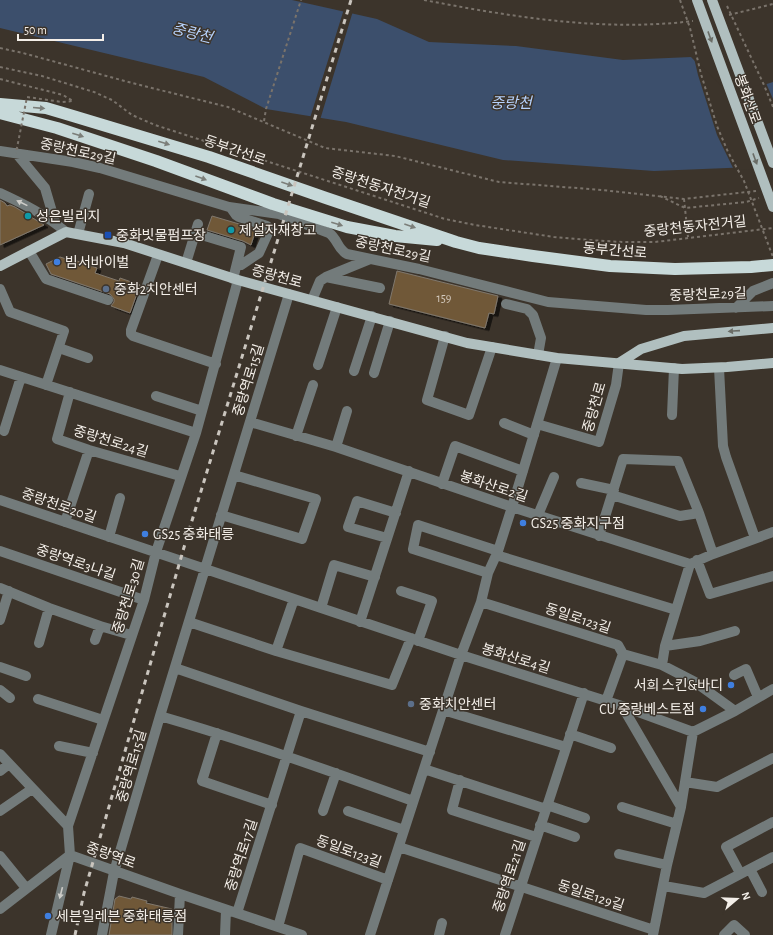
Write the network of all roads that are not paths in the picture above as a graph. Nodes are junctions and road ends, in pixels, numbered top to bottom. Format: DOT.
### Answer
graph roads {
  1 [pos="697,0"];
  2 [pos="712,0"];
  3 [pos="0,104"];
  4 [pos="0,112"];
  5 [pos="0,151"];
  6 [pos="16,153"];
  7 [pos="773,163"];
  8 [pos="0,193"];
  9 [pos="89,194"];
  10 [pos="773,207"];
  11 [pos="231,208"];
  12 [pos="55,222"];
  13 [pos="66,232"];
  14 [pos="78,234"];
  15 [pos="456,242"];
  16 [pos="29,251"];
  17 [pos="158,255"];
  18 [pos="370,259"];
  19 [pos="186,263"];
  20 [pos="241,265"];
  21 [pos="773,265"];
  22 [pos="0,266"];
  23 [pos="326,277"];
  24 [pos="236,279"];
  25 [pos="773,283"];
  26 [pos="380,288"];
  27 [pos="0,289"];
  28 [pos="289,294"];
  29 [pos="108,300"];
  30 [pos="312,300"];
  31 [pos="506,304"];
  32 [pos="773,306"];
  33 [pos="337,307"];
  34 [pos="736,308"];
  35 [pos="372,316"];
  36 [pos="390,321"];
  37 [pos="773,328"];
  38 [pos="445,336"];
  39 [pos="492,347"];
  40 [pos="58,348"];
  41 [pos="538,355"];
  42 [pos="88,358"];
  43 [pos="557,358"];
  44 [pos="619,363"];
  45 [pos="773,363"];
  46 [pos="216,364"];
  47 [pos="318,366"];
  48 [pos="674,368"];
  49 [pos="719,368"];
  50 [pos="0,370"];
  51 [pos="354,371"];
  52 [pos="374,374"];
  53 [pos="21,377"];
  54 [pos="46,385"];
  55 [pos="313,385"];
  56 [pos="70,392"];
  57 [pos="156,396"];
  58 [pos="202,411"];
  59 [pos="347,411"];
  60 [pos="672,415"];
  61 [pos="250,422"];
  62 [pos="504,423"];
  63 [pos="537,424"];
  64 [pos="4,431"];
  65 [pos="196,433"];
  66 [pos="534,435"];
  67 [pos="296,436"];
  68 [pos="336,448"];
  69 [pos="89,450"];
  70 [pos="409,471"];
  71 [pos="524,471"];
  72 [pos="234,475"];
  73 [pos="180,476"];
  74 [pos="554,477"];
  75 [pos="581,483"];
  76 [pos="442,484"];
  77 [pos="613,493"];
  78 [pos="120,498"];
  79 [pos="0,500"];
  80 [pos="512,507"];
  81 [pos="396,513"];
  82 [pos="699,513"];
  83 [pos="538,515"];
  84 [pos="221,516"];
  85 [pos="65,522"];
  86 [pos="773,532"];
  87 [pos="598,536"];
  88 [pos="108,537"];
  89 [pos="387,538"];
  90 [pos="755,538"];
  91 [pos="0,551"];
  92 [pos="156,552"];
  93 [pos="497,553"];
  94 [pos="713,554"];
  95 [pos="694,562"];
  96 [pos="205,569"];
  97 [pos="488,573"];
  98 [pos="773,576"];
  99 [pos="375,577"];
  100 [pos="4,589"];
  101 [pos="401,591"];
  102 [pos="294,599"];
  103 [pos="144,600"];
  104 [pos="481,602"];
  105 [pos="49,608"];
  106 [pos="321,608"];
  107 [pos="676,610"];
  108 [pos="0,620"];
  109 [pos="189,622"];
  110 [pos="360,622"];
  111 [pos="100,626"];
  112 [pos="735,631"];
  113 [pos="131,635"];
  114 [pos="414,639"];
  115 [pos="94,640"];
  116 [pos="39,643"];
  117 [pos="665,646"];
  118 [pos="276,651"];
  119 [pos="623,654"];
  120 [pos="461,655"];
  121 [pos="662,665"];
  122 [pos="0,667"];
  123 [pos="175,668"];
  124 [pos="734,675"];
  125 [pos="26,676"];
  126 [pos="773,689"];
  127 [pos="0,690"];
  128 [pos="584,694"];
  129 [pos="758,697"];
  130 [pos="10,698"];
  131 [pos="38,699"];
  132 [pos="606,701"];
  133 [pos="622,706"];
  134 [pos="443,710"];
  135 [pos="301,711"];
  136 [pos="735,711"];
  137 [pos="160,716"];
  138 [pos="103,720"];
  139 [pos="693,732"];
  140 [pos="217,733"];
  141 [pos="570,734"];
  142 [pos="59,746"];
  143 [pos="566,747"];
  144 [pos="611,748"];
  145 [pos="430,752"];
  146 [pos="93,753"];
  147 [pos="0,754"];
  148 [pos="286,756"];
  149 [pos="773,758"];
  150 [pos="9,764"];
  151 [pos="424,769"];
  152 [pos="0,771"];
  153 [pos="336,773"];
  154 [pos="460,780"];
  155 [pos="686,782"];
  156 [pos="32,789"];
  157 [pos="413,801"];
  158 [pos="272,805"];
  159 [pos="546,807"];
  160 [pos="622,807"];
  161 [pos="681,807"];
  162 [pos="348,810"];
  163 [pos="0,811"];
  164 [pos="323,811"];
  165 [pos="584,818"];
  166 [pos="773,822"];
  167 [pos="678,824"];
  168 [pos="540,825"];
  169 [pos="68,826"];
  170 [pos="404,830"];
  171 [pos="536,837"];
  172 [pos="575,837"];
  173 [pos="399,847"];
  174 [pos="619,854"];
  175 [pos="0,856"];
  176 [pos="70,856"];
  177 [pos="773,857"];
  178 [pos="667,865"];
  179 [pos="750,869"];
  180 [pos="114,872"];
  181 [pos="740,873"];
  182 [pos="388,880"];
  183 [pos="664,886"];
  184 [pos="520,887"];
  185 [pos="26,888"];
  186 [pos="762,892"];
  187 [pos="180,894"];
  188 [pos="0,909"];
  189 [pos="226,910"];
  190 [pos="236,913"];
  191 [pos="442,924"];
  192 [pos="278,927"];
  193 [pos="653,933"];
  194 [pos="51,935"];
  195 [pos="102,935"];
  196 [pos="178,935"];
  197 [pos="225,935"];
  198 [pos="302,935"];
  199 [pos="370,935"];
  200 [pos="439,935"];
  201 [pos="504,935"];
  202 [pos="724,935"];
  203 [pos="745,935"];
  1 -- 10 [label="main road, 봉화산로, one-way, bridge"];
  2 -- 7 [label="main road, 봉화산로, bridge"];
  3 -- 15 [label="highway, 동부간선로, one-way"];
  4 -- 15 [label="highway, 동부간선로, one-way"];
  5 -- 6 [label="street, 중랑천로29길"];
  6 -- 11 [label="street, 중랑천로29길"];
  6 -- 12 [label="street"];
  12 -- 8 [label="street, one-way"];
  9 -- 14 [label="street"];
  11 -- 18 [label="street, 중랑천로29길"];
  11 -- 20 [label="street"];
  12 -- 13 [label="street"];
  13 -- 14 [label="main road, 중랑천로"];
  13 -- 16 [label="main road"];
  14 -- 17 [label="main road, 중랑천로"];
  15 -- 21 [label="highway, 동부간선로"];
  16 -- 22 [label="main road"];
  16 -- 29 [label="street"];
  17 -- 19 [label="main road, 중랑천로"];
  17 -- 46 [label="street"];
  18 -- 23 [label="street"];
  18 -- 34 [label="street, 중랑천로29길"];
  19 -- 24 [label="main road, 중랑천로"];
  19 -- 24 [label="street, 중랑천로30길"];
  23 -- 26 [label="street"];
  23 -- 30 [label="street"];
  24 -- 28 [label="main road, 중랑천로"];
  24 -- 46 [label="street, 중랑천로30길"];
  25 -- 34 [label="street"];
  27 -- 40 [label="street"];
  28 -- 30 [label="main road, 중랑천로"];
  28 -- 61 [label="street, 중랑역로15길"];
  30 -- 33 [label="main road, 중랑천로"];
  31 -- 41 [label="street"];
  32 -- 34 [label="street, 중랑천로29길"];
  33 -- 35 [label="main road, 중랑천로"];
  33 -- 47 [label="street"];
  35 -- 36 [label="main road, 중랑천로"];
  35 -- 51 [label="street"];
  36 -- 38 [label="main road, 중랑천로"];
  36 -- 52 [label="street"];
  37 -- 44 [label="main road, one-way"];
  38 -- 39 [label="main road, 중랑천로"];
  38 -- 39 [label="street"];
  39 -- 41 [label="main road, 중랑천로"];
  40 -- 42 [label="street"];
  40 -- 54 [label="street"];
  41 -- 43 [label="main road, 중랑천로"];
  43 -- 44 [label="main road, 중랑천로"];
  43 -- 63 [label="street, 동일로123길"];
  44 -- 48 [label="main road, 중랑천로"];
  44 -- 63 [label="street, 중랑천로"];
  45 -- 49 [label="main road, 중랑천로"];
  46 -- 58 [label="street, 중랑천로30길"];
  48 -- 49 [label="main road, 중랑천로"];
  48 -- 60 [label="street"];
  49 -- 90 [label="street"];
  50 -- 53 [label="street"];
  53 -- 54 [label="street"];
  53 -- 64 [label="street"];
  54 -- 56 [label="street"];
  55 -- 67 [label="street"];
  56 -- 65 [label="street"];
  56 -- 69 [label="street, 중랑천로24길"];
  57 -- 58 [label="street"];
  58 -- 65 [label="street, 중랑천로30길"];
  59 -- 68 [label="street"];
  61 -- 67 [label="street, 봉화산로2길"];
  61 -- 72 [label="street, 중랑역로15길"];
  62 -- 66 [label="street"];
  63 -- 66 [label="street, 동일로123길"];
  65 -- 73 [label="street, 중랑천로30길"];
  66 -- 71 [label="street, 동일로123길"];
  67 -- 68 [label="street, 봉화산로2길"];
  68 -- 70 [label="street, 봉화산로2길"];
  69 -- 73 [label="street, 중랑천로24길"];
  69 -- 85 [label="street"];
  70 -- 76 [label="street, 봉화산로2길"];
  70 -- 81 [label="street"];
  71 -- 76 [label="street, 봉화산로2길"];
  71 -- 80 [label="street, 동일로123길"];
  72 -- 84 [label="street, 중랑역로15길"];
  72 -- 84 [label="street"];
  73 -- 92 [label="street, 중랑천로30길"];
  74 -- 83 [label="street, 봉화산로2길"];
  75 -- 77 [label="street"];
  76 -- 80 [label="street, 봉화산로2길"];
  77 -- 82 [label="street"];
  77 -- 82 [label="street"];
  77 -- 87 [label="street"];
  78 -- 88 [label="street, 중랑천로20길"];
  79 -- 85 [label="street, 중랑천로20길"];
  80 -- 83 [label="street, 봉화산로2길"];
  80 -- 93 [label="street, 동일로123길"];
  81 -- 89 [label="street"];
  81 -- 89 [label="street"];
  82 -- 94 [label="street"];
  83 -- 87 [label="street, 봉화산로2길"];
  84 -- 96 [label="street, 중랑역로15길"];
  85 -- 88 [label="street, 중랑천로20길"];
  86 -- 90 [label="street"];
  87 -- 95 [label="street, 봉화산로2길"];
  88 -- 92 [label="street, 중랑천로20길"];
  89 -- 99 [label="street"];
  90 -- 94 [label="street"];
  91 -- 103 [label="street, 중랑역로3나길"];
  92 -- 96 [label="street, 중랑천로20길"];
  92 -- 103 [label="street, 중랑천로30길"];
  93 -- 97 [label="street, 동일로123길"];
  93 -- 97 [label="street"];
  93 -- 107 [label="street"];
  94 -- 95 [label="street"];
  95 -- 98 [label="street"];
  95 -- 107 [label="street"];
  96 -- 102 [label="street, 봉화산로4길"];
  96 -- 109 [label="street, 중랑역로15길"];
  97 -- 104 [label="street, 동일로123길"];
  99 -- 106 [label="street"];
  99 -- 110 [label="street"];
  100 -- 105 [label="street"];
  100 -- 108 [label="street"];
  101 -- 114 [label="street"];
  102 -- 106 [label="street, 봉화산로4길"];
  102 -- 118 [label="street"];
  103 -- 113 [label="street, 중랑천로30길"];
  104 -- 119 [label="street, 동일로123길"];
  104 -- 120 [label="street, 동일로123길"];
  105 -- 111 [label="street"];
  105 -- 116 [label="street"];
  106 -- 110 [label="street, 봉화산로4길"];
  107 -- 117 [label="street"];
  109 -- 118 [label="street"];
  109 -- 123 [label="street, 중랑역로15길"];
  110 -- 114 [label="street, 봉화산로4길"];
  111 -- 113 [label="street"];
  111 -- 115 [label="street"];
  112 -- 117 [label="street"];
  113 -- 138 [label="street, 중랑천로30길"];
  114 -- 118 [label="street"];
  114 -- 120 [label="street, 봉화산로4길"];
  117 -- 121 [label="street"];
  119 -- 121 [label="street, 동일로123길"];
  119 -- 132 [label="street"];
  120 -- 128 [label="street, 봉화산로4길"];
  120 -- 134 [label="street, 동일로123길"];
  121 -- 136 [label="street"];
  122 -- 125 [label="street"];
  123 -- 135 [label="street"];
  123 -- 137 [label="street, 중랑역로15길"];
  124 -- 129 [label="street"];
  126 -- 129 [label="street"];
  127 -- 130 [label="street"];
  128 -- 132 [label="street, 봉화산로4길"];
  128 -- 141 [label="street, 중랑역로21길"];
  129 -- 136 [label="street"];
  131 -- 138 [label="street"];
  132 -- 133 [label="street, 봉화산로4길"];
  133 -- 139 [label="street, 봉화산로4길"];
  133 -- 161 [label="street"];
  134 -- 143 [label="street"];
  134 -- 145 [label="street, 동일로123길"];
  135 -- 145 [label="street"];
  135 -- 148 [label="street, 중랑역로17길"];
  136 -- 139 [label="street"];
  137 -- 140 [label="street"];
  137 -- 180 [label="street, 중랑역로15길"];
  138 -- 146 [label="street, 중랑천로30길"];
  139 -- 155 [label="street, 동일로129길"];
  140 -- 148 [label="street"];
  140 -- 158 [label="street, 중랑역로17길"];
  141 -- 143 [label="street, 중랑역로21길"];
  141 -- 144 [label="street"];
  142 -- 146 [label="street"];
  143 -- 159 [label="street, 중랑역로21길"];
  145 -- 151 [label="street, 동일로123길"];
  146 -- 169 [label="street, 중랑천로30길"];
  147 -- 150 [label="street"];
  148 -- 153 [label="street"];
  148 -- 158 [label="street, 중랑역로17길"];
  149 -- 155 [label="street"];
  150 -- 152 [label="street"];
  150 -- 156 [label="street"];
  151 -- 154 [label="street"];
  151 -- 157 [label="street, 동일로123길"];
  153 -- 157 [label="street"];
  153 -- 164 [label="street, 동일로123길"];
  154 -- 159 [label="street"];
  154 -- 171 [label="street"];
  155 -- 161 [label="street, 동일로129길"];
  156 -- 163 [label="street"];
  156 -- 169 [label="street"];
  157 -- 170 [label="street, 동일로123길"];
  158 -- 190 [label="street, 중랑역로17길"];
  159 -- 165 [label="street"];
  159 -- 168 [label="street, 중랑역로21길"];
  160 -- 167 [label="street"];
  161 -- 167 [label="street, 동일로129길"];
  162 -- 170 [label="street"];
  166 -- 181 [label="street"];
  167 -- 178 [label="street, 동일로129길"];
  168 -- 171 [label="street, 중랑역로21길"];
  168 -- 172 [label="street, 중랑역로21길"];
  169 -- 176 [label="street, 중랑천로30길"];
  170 -- 173 [label="street, 동일로123길"];
  171 -- 184 [label="street, 중랑역로21길"];
  173 -- 182 [label="street, 동일로123길"];
  173 -- 184 [label="street, 동일로123길"];
  174 -- 178 [label="street"];
  175 -- 185 [label="street"];
  176 -- 180 [label="street, 중랑역로"];
  176 -- 185 [label="street, 중랑역로"];
  176 -- 194 [label="street, 중랑천로30길, one-way"];
  177 -- 179 [label="street"];
  178 -- 183 [label="street, 동일로129길"];
  179 -- 181 [label="street"];
  179 -- 186 [label="street"];
  180 -- 187 [label="street, 중랑역로"];
  180 -- 195 [label="street, 중랑역로15길"];
  181 -- 183 [label="street"];
  182 -- 192 [label="street, 동일로123길"];
  182 -- 199 [label="street, 동일로123길"];
  183 -- 193 [label="street, 동일로129길"];
  184 -- 193 [label="street, 동일로129길"];
  184 -- 201 [label="street, 중랑역로21길"];
  185 -- 188 [label="street, 중랑역로"];
  187 -- 189 [label="street, 중랑역로"];
  187 -- 196 [label="street"];
  189 -- 190 [label="street, 중랑역로"];
  189 -- 197 [label="street"];
  190 -- 192 [label="street, 중랑역로"];
  191 -- 200 [label="street"];
  192 -- 198 [label="street, 중랑역로"];
  202 -- 203 [label="street"];
}
